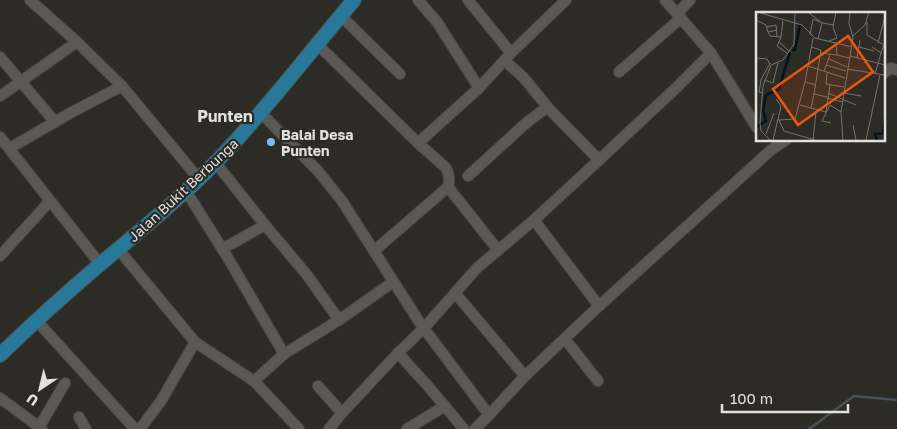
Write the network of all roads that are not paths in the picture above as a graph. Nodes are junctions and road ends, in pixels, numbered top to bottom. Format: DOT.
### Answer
graph roads {
  1 [pos="30,0"];
  2 [pos="354,0"];
  3 [pos="418,0"];
  4 [pos="468,0"];
  5 [pos="566,0"];
  6 [pos="665,0"];
  7 [pos="690,0"];
  8 [pos="341,16"];
  9 [pos="679,16"];
  10 [pos="77,42"];
  11 [pos="317,44"];
  12 [pos="710,53"];
  13 [pos="0,57"];
  14 [pos="508,57"];
  15 [pos="897,70"];
  16 [pos="619,72"];
  17 [pos="884,73"];
  18 [pos="400,74"];
  19 [pos="21,82"];
  20 [pos="122,86"];
  21 [pos="479,88"];
  22 [pos="0,96"];
  23 [pos="547,107"];
  24 [pos="261,113"];
  25 [pos="55,122"];
  26 [pos="756,126"];
  27 [pos="0,137"];
  28 [pos="766,141"];
  29 [pos="784,141"];
  30 [pos="418,143"];
  31 [pos="10,148"];
  32 [pos="771,150"];
  33 [pos="599,160"];
  34 [pos="215,162"];
  35 [pos="468,176"];
  36 [pos="198,178"];
  37 [pos="448,187"];
  38 [pos="186,191"];
  39 [pos="50,202"];
  40 [pos="534,220"];
  41 [pos="265,225"];
  42 [pos="222,249"];
  43 [pos="119,250"];
  44 [pos="498,250"];
  45 [pos="374,251"];
  46 [pos="0,256"];
  47 [pos="100,264"];
  48 [pos="393,282"];
  49 [pos="455,293"];
  50 [pos="599,306"];
  51 [pos="36,320"];
  52 [pos="339,320"];
  53 [pos="424,328"];
  54 [pos="565,339"];
  55 [pos="195,342"];
  56 [pos="398,353"];
  57 [pos="284,354"];
  58 [pos="0,355"];
  59 [pos="525,376"];
  60 [pos="254,381"];
  61 [pos="598,381"];
  62 [pos="64,383"];
  63 [pos="318,386"];
  64 [pos="0,398"];
  65 [pos="445,406"];
  66 [pos="342,413"];
  67 [pos="489,415"];
  68 [pos="79,417"];
  69 [pos="292,427"];
  70 [pos="40,428"];
  71 [pos="86,429"];
  72 [pos="135,429"];
  73 [pos="140,429"];
  74 [pos="329,429"];
  75 [pos="407,429"];
  76 [pos="464,429"];
  77 [pos="475,429"];
  1 -- 10 [label="street"];
  2 -- 8 [label="main road, Jalan Bukit Berbunga"];
  3 -- 21 [label="street"];
  4 -- 14 [label="street"];
  5 -- 14 [label="street"];
  6 -- 9 [label="street"];
  7 -- 9 [label="street"];
  8 -- 11 [label="main road, Jalan Bukit Berbunga"];
  8 -- 18 [label="street"];
  9 -- 12 [label="street"];
  9 -- 16 [label="street"];
  10 -- 19 [label="street"];
  10 -- 20 [label="street"];
  11 -- 24 [label="main road, Jalan Bukit Berbunga"];
  11 -- 30 [label="street"];
  12 -- 26 [label="street"];
  12 -- 33 [label="street"];
  13 -- 19 [label="street"];
  14 -- 21 [label="street"];
  14 -- 23 [label="street"];
  15 -- 17 [label="street"];
  19 -- 22 [label="street"];
  19 -- 25 [label="street"];
  20 -- 25 [label="street"];
  20 -- 36 [label="street"];
  21 -- 30 [label="street"];
  23 -- 33 [label="street"];
  23 -- 35 [label="street"];
  24 -- 34 [label="main road, Jalan Bukit Berbunga"];
  24 -- 45 [label="street"];
  25 -- 31 [label="street"];
  27 -- 31 [label="street"];
  28 -- 32 [label="street"];
  29 -- 32 [label="street"];
  30 -- 37 [label="street"];
  31 -- 39 [label="street"];
  32 -- 50 [label="street"];
  33 -- 40 [label="street"];
  34 -- 36 [label="main road, Jalan Bukit Berbunga"];
  34 -- 41 [label="street"];
  36 -- 38 [label="main road, Jalan Bukit Berbunga"];
  37 -- 44 [label="street"];
  37 -- 45 [label="street"];
  38 -- 42 [label="street"];
  38 -- 43 [label="main road, Jalan Bukit Berbunga"];
  39 -- 46 [label="street"];
  39 -- 47 [label="street"];
  40 -- 44 [label="street"];
  40 -- 50 [label="street"];
  41 -- 42 [label="street"];
  41 -- 52 [label="street"];
  42 -- 57 [label="street"];
  43 -- 47 [label="main road, Jalan Bukit Berbunga"];
  43 -- 55 [label="street"];
  44 -- 49 [label="street"];
  45 -- 48 [label="street"];
  47 -- 51 [label="main road, Jalan Bukit Berbunga"];
  48 -- 52 [label="street"];
  48 -- 53 [label="street"];
  49 -- 53 [label="street"];
  49 -- 59 [label="street"];
  50 -- 54 [label="street"];
  51 -- 58 [label="main road, Jalan Bukit Berbunga"];
  51 -- 72 [label="street"];
  52 -- 57 [label="street"];
  53 -- 56 [label="street"];
  53 -- 67 [label="street"];
  54 -- 59 [label="street"];
  54 -- 61 [label="street"];
  55 -- 60 [label="street"];
  55 -- 73 [label="street"];
  56 -- 65 [label="street"];
  56 -- 66 [label="street"];
  57 -- 60 [label="street"];
  59 -- 67 [label="street"];
  60 -- 69 [label="street"];
  62 -- 70 [label="street"];
  63 -- 66 [label="street"];
  64 -- 70 [label="street"];
  65 -- 75 [label="street"];
  65 -- 76 [label="street"];
  66 -- 74 [label="street"];
  67 -- 77 [label="street"];
  68 -- 71 [label="street"];
}
